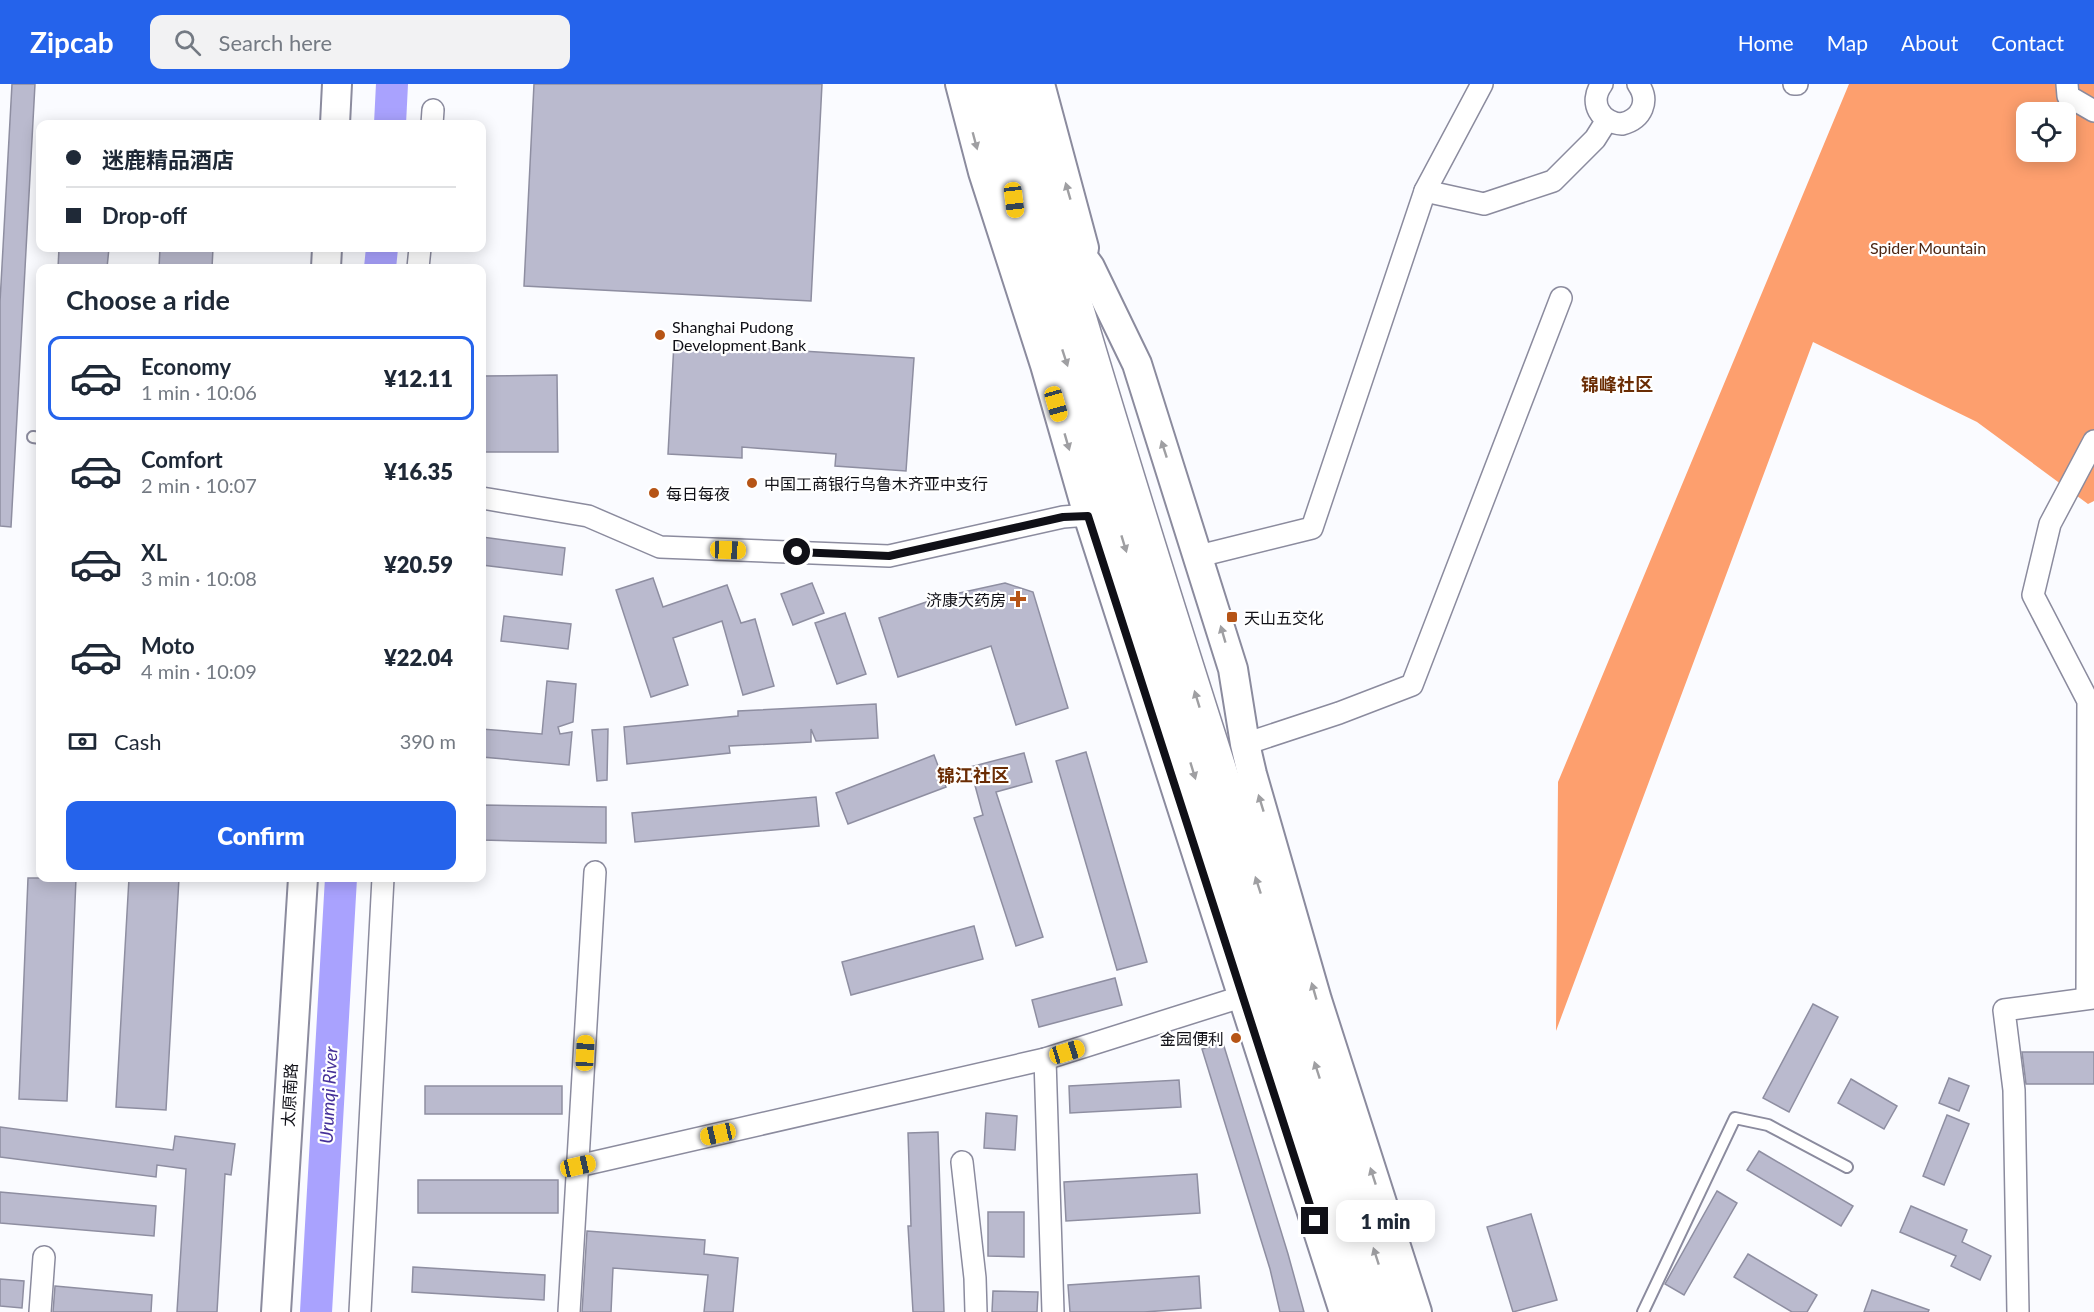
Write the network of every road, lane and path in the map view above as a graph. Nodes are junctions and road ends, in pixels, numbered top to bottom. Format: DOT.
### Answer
graph roads {
  1 [pos="337,84"];
  2 [pos="352,84"];
  3 [pos="960,84"];
  4 [pos="985,84"];
  5 [pos="1012,84"];
  6 [pos="1040,84"];
  7 [pos="1482,84"];
  8 [pos="1602,84"];
  9 [pos="1638,84"];
  10 [pos="2067,84"];
  11 [pos="2094,111"];
  12 [pos="335,120"];
  13 [pos="349,120"];
  14 [pos="1606,120"];
  15 [pos="1012,179"];
  16 [pos="1425,191"];
  17 [pos="1046,206"];
  18 [pos="1090,267"];
  19 [pos="1561,298"];
  20 [pos="1026,304"];
  21 [pos="2094,441"];
  22 [pos="486,499"];
  23 [pos="1088,516"];
  24 [pos="1199,556"];
  25 [pos="1245,744"];
  26 [pos="595,872"];
  27 [pos="288,882"];
  28 [pos="303,882"];
  29 [pos="383,882"];
  30 [pos="1244,996"];
  31 [pos="2090,998"];
  32 [pos="1045,1059"];
  33 [pos="962,1162"];
  34 [pos="578,1166"];
  35 [pos="1847,1167"];
  36 [pos="44,1257"];
  37 [pos="40,1312"];
  38 [pos="262,1312"];
  39 [pos="276,1312"];
  40 [pos="360,1312"];
  41 [pos="568,1312"];
  42 [pos="976,1312"];
  43 [pos="1053,1312"];
  44 [pos="1344,1312"];
  45 [pos="1366,1312"];
  46 [pos="1394,1312"];
  47 [pos="1417,1312"];
  48 [pos="1643,1312"];
  49 [pos="2018,1312"];
  1 -- 12 [label="main road"];
  2 -- 13 [label="main road"];
  3 -- 20 [label="main road, one-way"];
  4 -- 15 [label="highway"];
  5 -- 17 [label="highway"];
  18 -- 6 [label="main road, one-way"];
  7 -- 16 [label="street"];
  8 -- 14 [label="street"];
  9 -- 14 [label="street"];
  10 -- 11 [label="street"];
  14 -- 16 [label="street"];
  15 -- 20 [label="highway"];
  15 -- 45 [label="highway, one-way"];
  16 -- 24 [label="street"];
  17 -- 18 [label="main road"];
  46 -- 17 [label="highway, one-way"];
  24 -- 18 [label="main road, one-way"];
  19 -- 25 [label="street"];
  20 -- 23 [label="main road, one-way"];
  21 -- 31 [label="street"];
  22 -- 23 [label="street"];
  23 -- 30 [label="main road"];
  25 -- 24 [label="main road, one-way"];
  47 -- 25 [label="main road, one-way"];
  26 -- 34 [label="street"];
  27 -- 38 [label="main road"];
  28 -- 39 [label="main road, 太原南路"];
  29 -- 40 [label="street"];
  30 -- 32 [label="street"];
  30 -- 44 [label="main road"];
  31 -- 49 [label="street"];
  32 -- 34 [label="street"];
  32 -- 43 [label="street"];
  33 -- 42 [label="street"];
  34 -- 41 [label="street"];
  35 -- 48 [label="lane"];
  36 -- 37 [label="street"];
}
